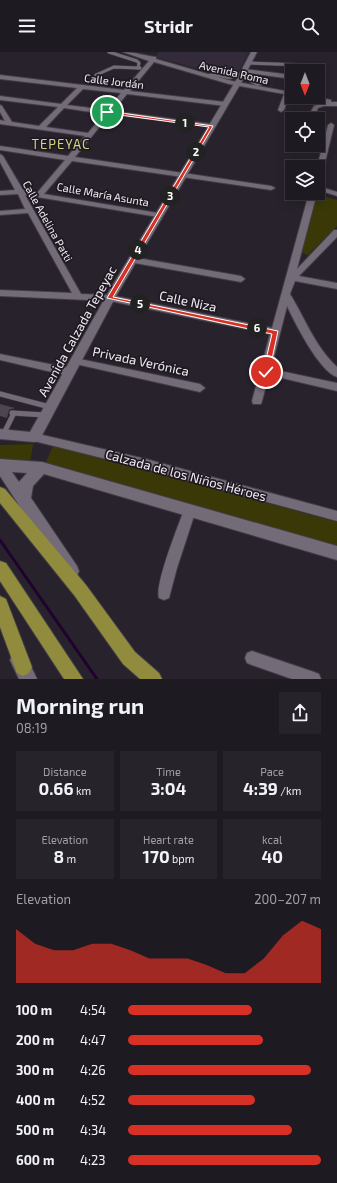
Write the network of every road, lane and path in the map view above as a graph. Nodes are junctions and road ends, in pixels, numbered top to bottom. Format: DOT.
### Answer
graph roads {
  1 [pos="109,52"];
  2 [pos="126,52"];
  3 [pos="254,52"];
  4 [pos="136,53"];
  5 [pos="153,59"];
  6 [pos="248,63"];
  7 [pos="285,64"];
  8 [pos="141,68"];
  9 [pos="96,75"];
  10 [pos="0,77"];
  11 [pos="213,77"];
  12 [pos="285,77"];
  13 [pos="241,78"];
  14 [pos="81,87"];
  15 [pos="258,87"];
  16 [pos="285,91"];
  17 [pos="124,92"];
  18 [pos="231,93"];
  19 [pos="0,98"];
  20 [pos="325,98"];
  21 [pos="325,100"];
  22 [pos="285,102"];
  23 [pos="336,102"];
  24 [pos="225,104"];
  25 [pos="62,106"];
  26 [pos="0,107"];
  27 [pos="281,110"];
  28 [pos="107,112"];
  29 [pos="314,112"];
  30 [pos="0,122"];
  31 [pos="325,122"];
  32 [pos="10,124"];
  33 [pos="211,126"];
  34 [pos="41,128"];
  35 [pos="88,135"];
  36 [pos="0,148"];
  37 [pos="69,158"];
  38 [pos="323,160"];
  39 [pos="1,162"];
  40 [pos="182,175"];
  41 [pos="271,188"];
  42 [pos="325,190"];
  43 [pos="0,192"];
  44 [pos="20,192"];
  45 [pos="337,194"];
  46 [pos="39,195"];
  47 [pos="312,200"];
  48 [pos="29,211"];
  49 [pos="0,213"];
  50 [pos="158,215"];
  51 [pos="337,232"];
  52 [pos="132,260"];
  53 [pos="292,278"];
  54 [pos="241,279"];
  55 [pos="337,286"];
  56 [pos="0,293"];
  57 [pos="78,295"];
  58 [pos="287,296"];
  59 [pos="110,298"];
  60 [pos="275,332"];
  61 [pos="0,356"];
  62 [pos="76,361"];
  63 [pos="69,372"];
  64 [pos="266,372"];
  65 [pos="337,373"];
  66 [pos="337,387"];
  67 [pos="200,388"];
  68 [pos="0,394"];
  69 [pos="257,401"];
  70 [pos="48,411"];
  71 [pos="2,434"];
  72 [pos="34,437"];
  73 [pos="0,465"];
  74 [pos="42,468"];
  75 [pos="0,493"];
  76 [pos="24,500"];
  77 [pos="190,510"];
  78 [pos="337,516"];
  79 [pos="337,553"];
  80 [pos="0,568"];
  81 [pos="80,590"];
  82 [pos="164,594"];
  83 [pos="0,604"];
  84 [pos="0,626"];
  85 [pos="252,658"];
  86 [pos="26,673"];
  87 [pos="74,679"];
  88 [pos="153,679"];
  89 [pos="314,679"];
  1 -- 8 [label="lane"];
  2 -- 4 [label="street, Avenida Roma"];
  3 -- 6 [label="street, Avenida Calzada Tepeyac"];
  4 -- 5 [label="street, Avenida Roma"];
  5 -- 8 [label="street"];
  5 -- 11 [label="street, Avenida Roma"];
  6 -- 7 [label="lane"];
  6 -- 13 [label="street, Avenida Calzada Tepeyac"];
  8 -- 9 [label="lane"];
  8 -- 17 [label="street"];
  10 -- 14 [label="street, Calle Jordán"];
  11 -- 13 [label="street, Avenida Roma"];
  11 -- 13 [label="street"];
  11 -- 18 [label="street"];
  12 -- 13 [label="street"];
  13 -- 15 [label="street"];
  13 -- 15 [label="street, Avenida Roma"];
  13 -- 18 [label="street, Avenida Calzada Tepeyac"];
  14 -- 17 [label="street, Calle Jordán"];
  14 -- 25 [label="street"];
  15 -- 16 [label="street, Avenida Roma"];
  15 -- 18 [label="street"];
  17 -- 24 [label="street, Calle Jordán"];
  17 -- 28 [label="street"];
  18 -- 24 [label="street, Avenida Calzada Tepeyac"];
  19 -- 25 [label="street"];
  20 -- 23 [label="street"];
  21 -- 23 [label="street"];
  22 -- 27 [label="street"];
  23 -- 29 [label="street"];
  24 -- 33 [label="street, Avenida Calzada Tepeyac"];
  25 -- 28 [label="street"];
  25 -- 34 [label="street"];
  26 -- 32 [label="street"];
  28 -- 33 [label="street"];
  28 -- 35 [label="street"];
  30 -- 32 [label="street"];
  31 -- 38 [label="street"];
  32 -- 34 [label="street"];
  33 -- 40 [label="street, Avenida Calzada Tepeyac"];
  34 -- 35 [label="street"];
  35 -- 37 [label="street"];
  36 -- 37 [label="street"];
  37 -- 40 [label="street"];
  37 -- 46 [label="street"];
  39 -- 44 [label="street, Calle Adelina Patti"];
  40 -- 41 [label="street"];
  40 -- 50 [label="street, Avenida Calzada Tepeyac"];
  42 -- 45 [label="street"];
  43 -- 44 [label="street, Calle María Asunta"];
  44 -- 46 [label="street, Calle María Asunta"];
  44 -- 48 [label="street, Calle Adelina Patti"];
  46 -- 50 [label="street, Calle María Asunta"];
  47 -- 53 [label="street"];
  48 -- 49 [label="street"];
  48 -- 57 [label="street, Calle Adelina Patti"];
  50 -- 52 [label="street, Avenida Calzada Tepeyac"];
  51 -- 53 [label="street"];
  52 -- 54 [label="street"];
  52 -- 59 [label="street, Avenida Calzada Tepeyac"];
  53 -- 55 [label="street"];
  53 -- 58 [label="street"];
  56 -- 57 [label="street, Calle Niza"];
  57 -- 59 [label="street, Calle Niza"];
  58 -- 60 [label="street"];
  58 -- 65 [label="street"];
  59 -- 60 [label="street, Calle Niza"];
  59 -- 62 [label="street, Avenida Calzada Tepeyac"];
  60 -- 64 [label="street"];
  61 -- 63 [label="street"];
  62 -- 63 [label="street, Avenida Calzada Tepeyac"];
  62 -- 67 [label="street, Privada Verónica"];
  63 -- 70 [label="street, Avenida Calzada Tepeyac"];
  64 -- 66 [label="street"];
  64 -- 69 [label="street"];
  68 -- 70 [label="lane"];
  70 -- 71 [label="lane"];
  70 -- 72 [label="street, Avenida Calzada Tepeyac"];
  71 -- 72 [label="street"];
  72 -- 78 [label="street, Calzada de los Niños Héroes"];
  73 -- 74 [label="street"];
  73 -- 76 [label="street"];
  74 -- 76 [label="street"];
  74 -- 77 [label="street"];
  75 -- 81 [label="main road"];
  76 -- 81 [label="street"];
  77 -- 79 [label="street"];
  77 -- 82 [label="street"];
  80 -- 87 [label="main road"];
  81 -- 88 [label="main road"];
  83 -- 86 [label="main road"];
  84 -- 86 [label="street"];
  85 -- 89 [label="street"];
}
